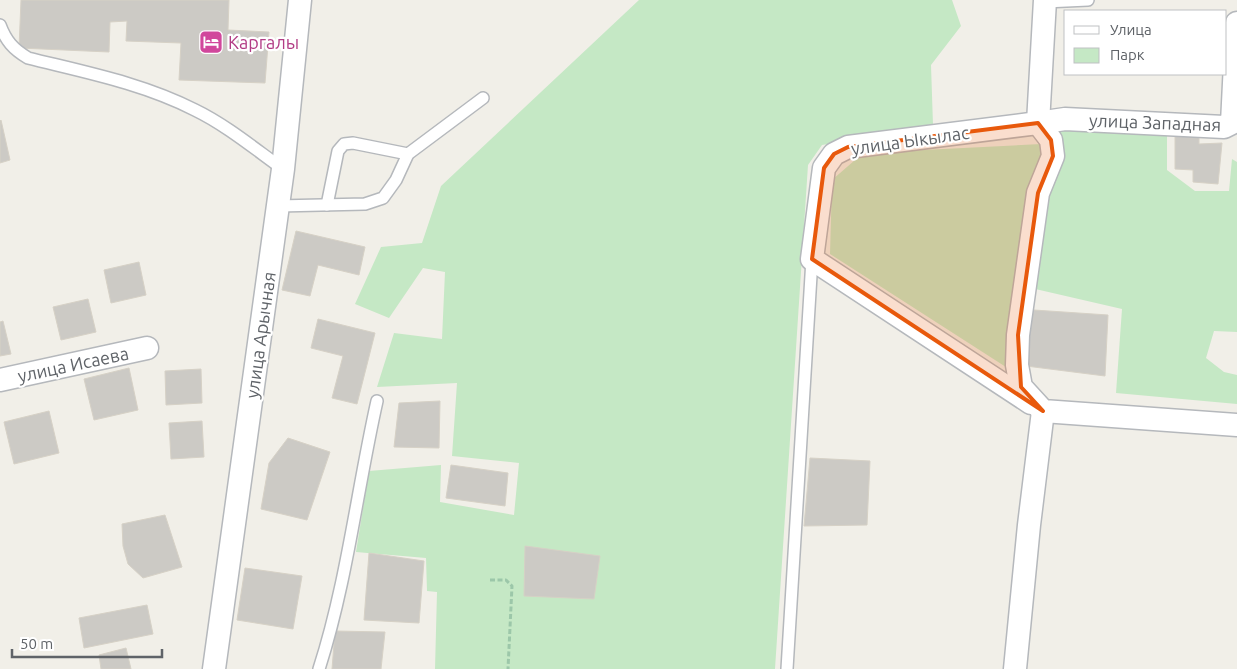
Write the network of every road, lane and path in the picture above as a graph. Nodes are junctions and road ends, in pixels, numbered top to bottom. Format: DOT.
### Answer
graph roads {
  1 [pos="300,0"];
  2 [pos="1088,0"];
  3 [pos="1045,1"];
  4 [pos="0,26"];
  5 [pos="1237,33"];
  6 [pos="483,98"];
  7 [pos="1038,123"];
  8 [pos="408,154"];
  9 [pos="283,169"];
  10 [pos="327,205"];
  11 [pos="278,206"];
  12 [pos="812,259"];
  13 [pos="147,348"];
  14 [pos="0,380"];
  15 [pos="377,401"];
  16 [pos="1043,411"];
  17 [pos="1237,425"];
  18 [pos="490,580"];
  19 [pos="214,669"];
  20 [pos="319,669"];
  21 [pos="508,669"];
  22 [pos="787,669"];
  23 [pos="1014,669"];
  1 -- 9 [label="street, улица Арычная"];
  2 -- 3 [label="lane"];
  3 -- 7 [label="street"];
  4 -- 9 [label="lane"];
  5 -- 7 [label="street, улица Западная"];
  6 -- 8 [label="lane"];
  7 -- 12 [label="street, улица Ыкылас"];
  7 -- 16 [label="street"];
  8 -- 10 [label="lane"];
  8 -- 10 [label="lane"];
  9 -- 11 [label="street, улица Арычная"];
  10 -- 11 [label="lane"];
  11 -- 19 [label="street, улица Арычная"];
  12 -- 16 [label="street"];
  12 -- 22 [label="lane"];
  13 -- 14 [label="street, улица Исаева"];
  15 -- 20 [label="lane"];
  16 -- 17 [label="street"];
  16 -- 23 [label="street"];
  18 -- 21 [label="path"];
}
